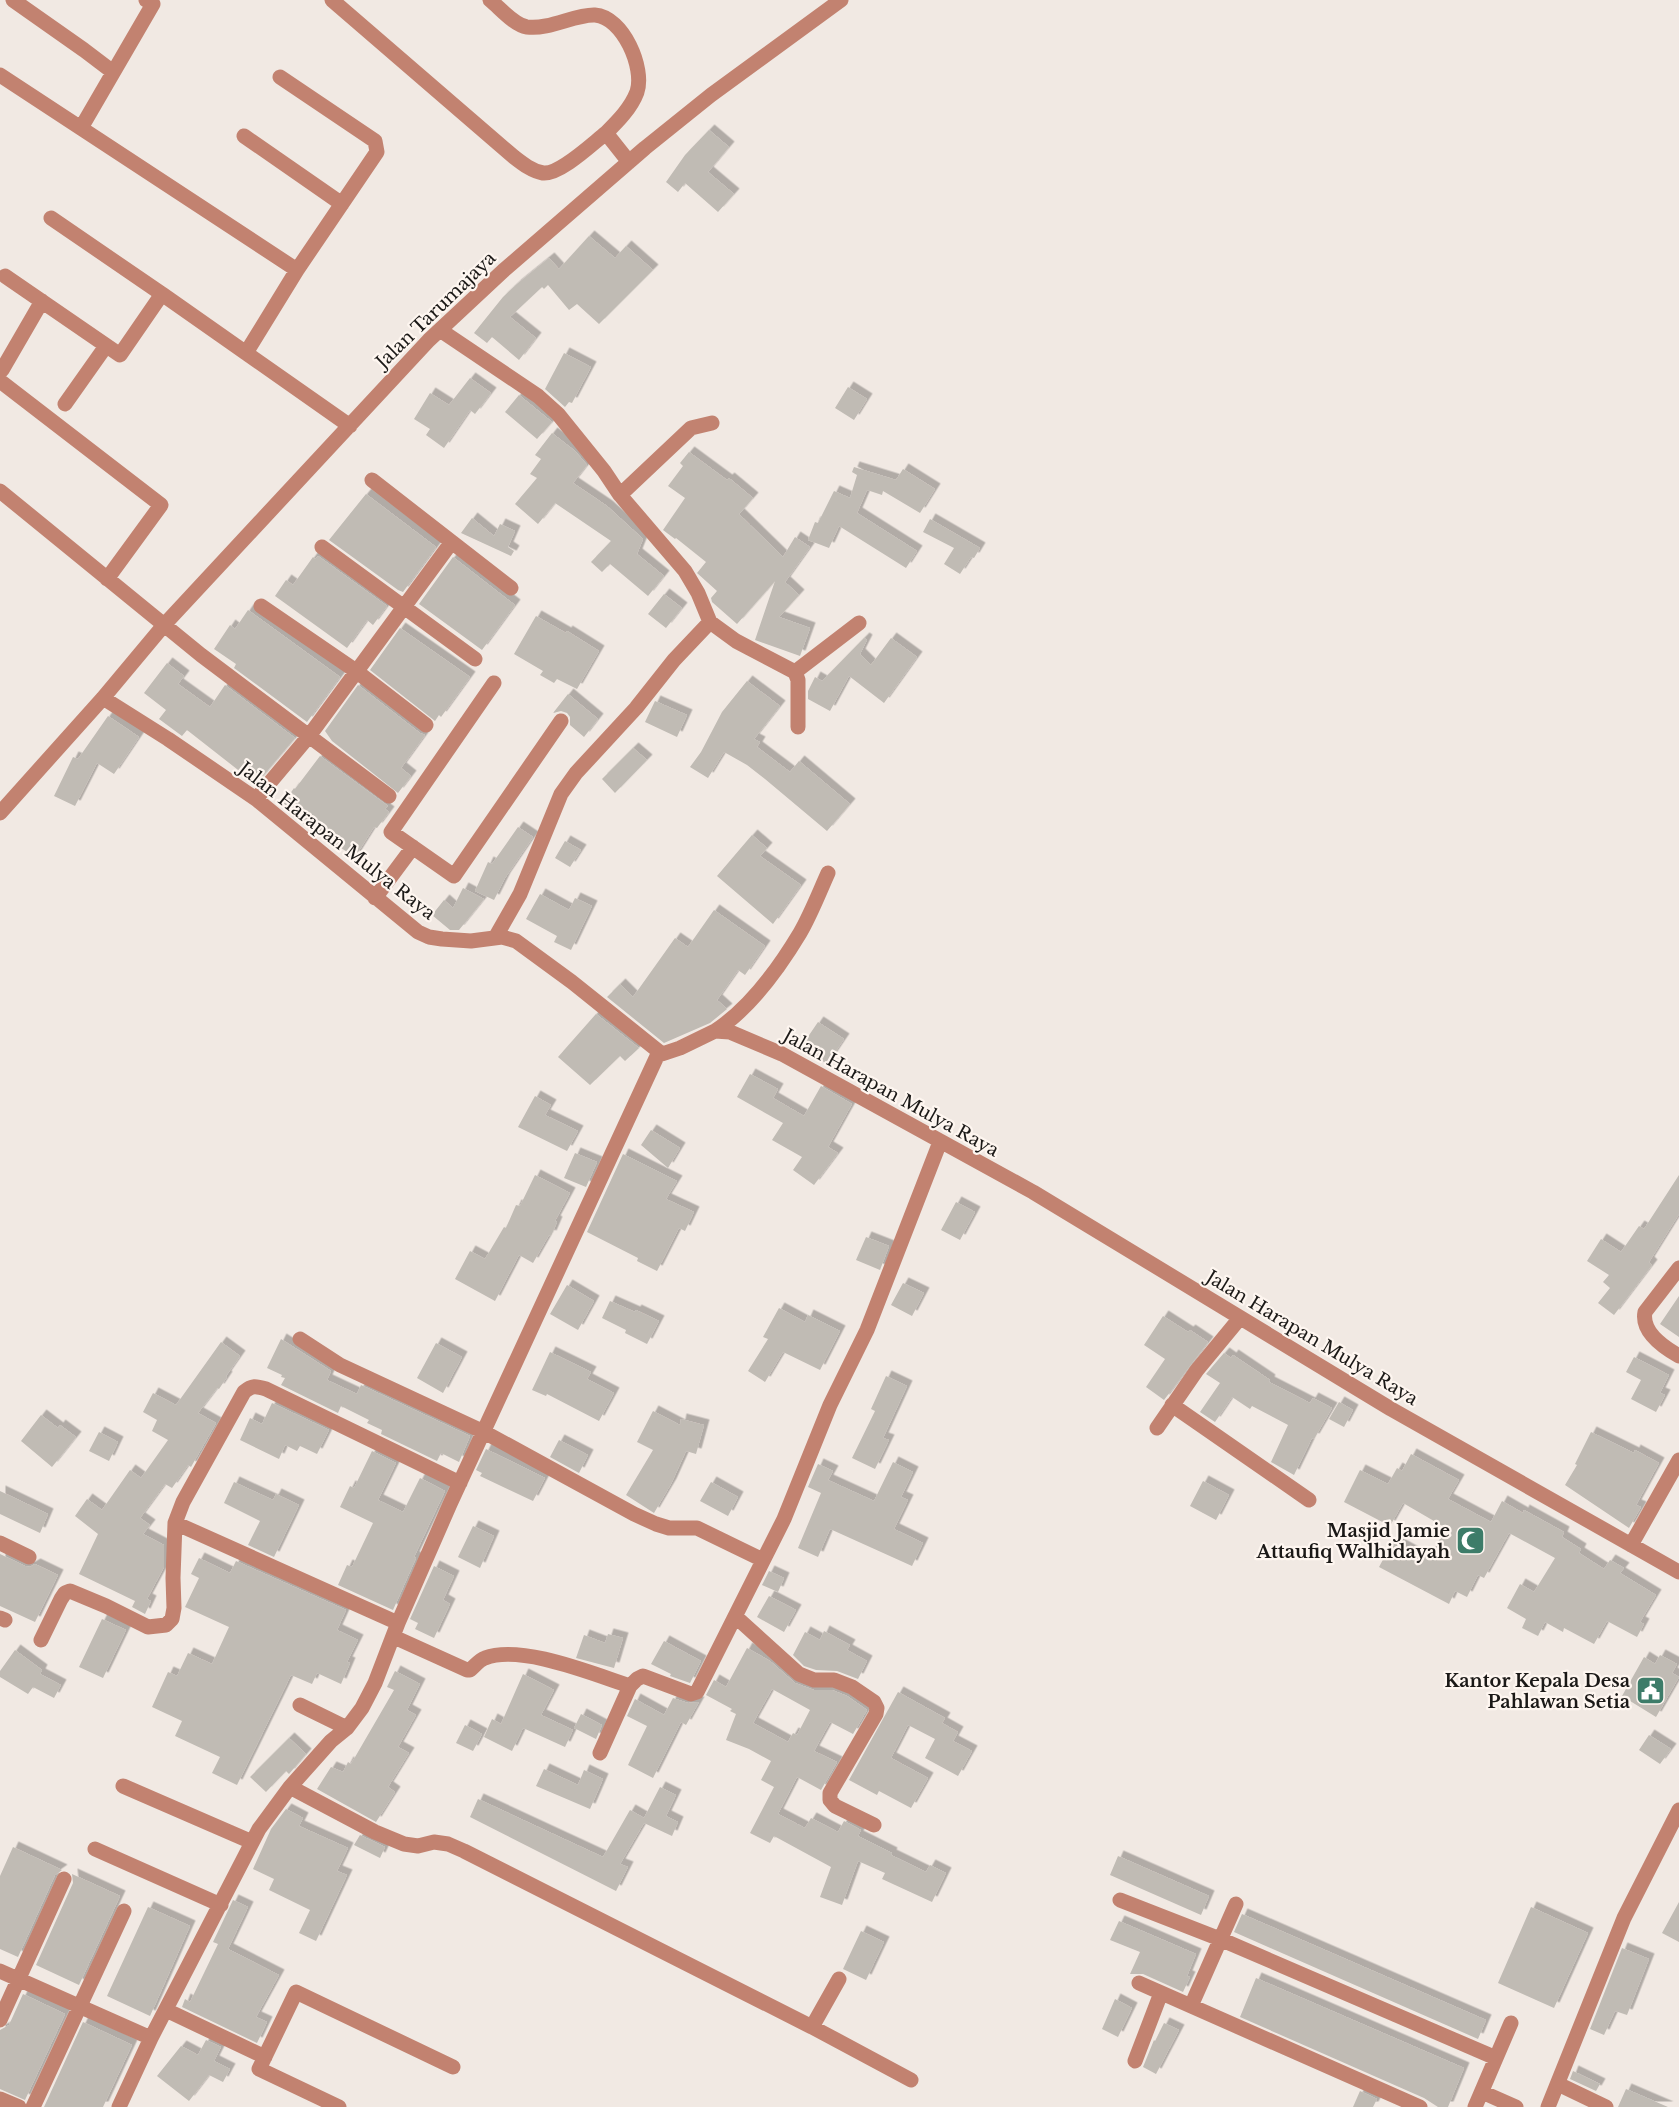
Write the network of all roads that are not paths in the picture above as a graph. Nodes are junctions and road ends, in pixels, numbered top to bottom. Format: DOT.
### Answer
graph roads {
  1 [pos="13,0"];
  2 [pos="146,0"];
  3 [pos="332,0"];
  4 [pos="490,0"];
  5 [pos="841,0"];
  6 [pos="113,72"];
  7 [pos="0,75"];
  8 [pos="280,77"];
  9 [pos="81,128"];
  10 [pos="606,133"];
  11 [pos="244,136"];
  12 [pos="629,162"];
  13 [pos="342,204"];
  14 [pos="51,218"];
  15 [pos="297,270"];
  16 [pos="5,277"];
  17 [pos="162,294"];
  18 [pos="42,301"];
  19 [pos="440,330"];
  20 [pos="106,346"];
  21 [pos="246,353"];
  22 [pos="1,375"];
  23 [pos="65,404"];
  24 [pos="712,423"];
  25 [pos="350,426"];
  26 [pos="372,480"];
  27 [pos="0,491"];
  28 [pos="620,495"];
  29 [pos="451,543"];
  30 [pos="322,547"];
  31 [pos="107,579"];
  32 [pos="511,588"];
  33 [pos="261,606"];
  34 [pos="403,607"];
  35 [pos="710,622"];
  36 [pos="859,623"];
  37 [pos="164,625"];
  38 [pos="475,659"];
  39 [pos="356,671"];
  40 [pos="795,672"];
  41 [pos="494,683"];
  42 [pos="103,698"];
  43 [pos="561,721"];
  44 [pos="426,725"];
  45 [pos="798,727"];
  46 [pos="309,736"];
  47 [pos="389,796"];
  48 [pos="256,799"];
  49 [pos="0,813"];
  50 [pos="413,848"];
  51 [pos="828,873"];
  52 [pos="375,898"];
  53 [pos="495,938"];
  54 [pos="715,1031"];
  55 [pos="659,1052"];
  56 [pos="940,1142"];
  57 [pos="1679,1268"];
  58 [pos="1240,1318"];
  59 [pos="300,1339"];
  60 [pos="1679,1356"];
  61 [pos="1172,1405"];
  62 [pos="1157,1428"];
  63 [pos="484,1432"];
  64 [pos="1679,1460"];
  65 [pos="460,1483"];
  66 [pos="1309,1500"];
  67 [pos="176,1523"];
  68 [pos="0,1543"];
  69 [pos="1631,1545"];
  70 [pos="29,1557"];
  71 [pos="763,1560"];
  72 [pos="1679,1572"];
  73 [pos="736,1617"];
  74 [pos="396,1630"];
  75 [pos="41,1640"];
  76 [pos="630,1686"];
  77 [pos="300,1705"];
  78 [pos="346,1728"];
  79 [pos="600,1753"];
  80 [pos="123,1786"];
  81 [pos="290,1787"];
  82 [pos="1679,1810"];
  83 [pos="874,1825"];
  84 [pos="252,1842"];
  85 [pos="95,1849"];
  86 [pos="64,1879"];
  87 [pos="1120,1900"];
  88 [pos="1236,1904"];
  89 [pos="221,1905"];
  90 [pos="124,1911"];
  91 [pos="1220,1939"];
  92 [pos="0,1971"];
  93 [pos="19,1979"];
  94 [pos="839,1979"];
  95 [pos="1138,1983"];
  96 [pos="1161,1993"];
  97 [pos="1191,2006"];
  98 [pos="81,2007"];
  99 [pos="166,2010"];
  100 [pos="0,2020"];
  101 [pos="1511,2023"];
  102 [pos="812,2027"];
  103 [pos="152,2038"];
  104 [pos="265,2057"];
  105 [pos="1496,2058"];
  106 [pos="1135,2061"];
  107 [pos="453,2067"];
  108 [pos="911,2080"];
  109 [pos="1558,2084"];
  110 [pos="1482,2092"];
  111 [pos="0,2099"];
  112 [pos="19,2107"];
  113 [pos="33,2107"];
  114 [pos="119,2107"];
  115 [pos="339,2107"];
  116 [pos="1420,2107"];
  117 [pos="1475,2107"];
  118 [pos="1516,2107"];
  119 [pos="1548,2107"];
  120 [pos="1606,2107"];
  1 -- 6 [label="street"];
  2 -- 6 [label="street"];
  3 -- 10 [label="street"];
  4 -- 10 [label="street"];
  5 -- 12 [label="street, Jalan Tarumajaya"];
  6 -- 9 [label="street"];
  7 -- 9 [label="street"];
  8 -- 13 [label="street"];
  9 -- 15 [label="street"];
  10 -- 12 [label="street"];
  11 -- 13 [label="street"];
  12 -- 19 [label="street, Jalan Tarumajaya"];
  13 -- 15 [label="street"];
  14 -- 17 [label="street"];
  15 -- 21 [label="street"];
  16 -- 18 [label="street"];
  17 -- 20 [label="street"];
  17 -- 21 [label="street"];
  18 -- 20 [label="street"];
  18 -- 22 [label="street"];
  19 -- 25 [label="street, Jalan Tarumajaya"];
  19 -- 28 [label="street"];
  20 -- 23 [label="street"];
  21 -- 25 [label="street"];
  22 -- 31 [label="street"];
  24 -- 28 [label="street"];
  25 -- 37 [label="street, Jalan Tarumajaya"];
  26 -- 29 [label="street"];
  27 -- 31 [label="street"];
  28 -- 35 [label="street"];
  29 -- 32 [label="street"];
  29 -- 34 [label="street"];
  30 -- 34 [label="street"];
  31 -- 37 [label="street"];
  33 -- 39 [label="street"];
  34 -- 38 [label="street"];
  34 -- 39 [label="street"];
  35 -- 40 [label="street"];
  35 -- 53 [label="street"];
  36 -- 40 [label="street"];
  37 -- 42 [label="street, Jalan Tarumajaya"];
  37 -- 46 [label="street"];
  39 -- 44 [label="street"];
  39 -- 46 [label="street"];
  40 -- 45 [label="street"];
  41 -- 50 [label="street"];
  42 -- 48 [label="street, Jalan Harapan Mulya Raya"];
  42 -- 49 [label="street, Jalan Tarumajaya"];
  43 -- 50 [label="street"];
  46 -- 47 [label="street"];
  46 -- 48 [label="street"];
  48 -- 52 [label="street, Jalan Harapan Mulya Raya"];
  50 -- 52 [label="street"];
  51 -- 54 [label="street"];
  52 -- 53 [label="street, Jalan Harapan Mulya Raya"];
  53 -- 55 [label="street, Jalan Harapan Mulya Raya"];
  54 -- 55 [label="street"];
  54 -- 56 [label="street, Jalan Harapan Mulya Raya"];
  55 -- 63 [label="street"];
  56 -- 58 [label="street, Jalan Harapan Mulya Raya"];
  56 -- 71 [label="street"];
  57 -- 60 [label="street"];
  58 -- 61 [label="street"];
  58 -- 69 [label="street, Jalan Harapan Mulya Raya"];
  59 -- 63 [label="street"];
  61 -- 62 [label="street"];
  61 -- 66 [label="street"];
  63 -- 65 [label="street"];
  63 -- 71 [label="street"];
  64 -- 69 [label="street"];
  65 -- 67 [label="street"];
  65 -- 74 [label="street"];
  67 -- 74 [label="street"];
  67 -- 75 [label="street"];
  68 -- 70 [label="street"];
  69 -- 72 [label="street, Jalan Harapan Mulya Raya"];
  71 -- 73 [label="street"];
  73 -- 76 [label="street"];
  73 -- 83 [label="street"];
  74 -- 76 [label="street"];
  74 -- 78 [label="street"];
  76 -- 79 [label="street"];
  77 -- 78 [label="street"];
  78 -- 81 [label="street"];
  80 -- 84 [label="street"];
  81 -- 84 [label="street"];
  81 -- 102 [label="street"];
  82 -- 109 [label="street"];
  84 -- 89 [label="street"];
  85 -- 89 [label="street"];
  86 -- 93 [label="street"];
  87 -- 91 [label="street"];
  88 -- 91 [label="street"];
  89 -- 99 [label="street"];
  90 -- 98 [label="street"];
  91 -- 97 [label="street"];
  91 -- 105 [label="street"];
  92 -- 93 [label="street"];
  93 -- 98 [label="street"];
  93 -- 100 [label="street"];
  94 -- 102 [label="street"];
  95 -- 96 [label="street"];
  96 -- 97 [label="street"];
  96 -- 106 [label="street"];
  97 -- 116 [label="street"];
  98 -- 103 [label="street"];
  98 -- 113 [label="street"];
  99 -- 103 [label="street"];
  99 -- 104 [label="street"];
  101 -- 105 [label="street"];
  102 -- 108 [label="street"];
  103 -- 114 [label="street"];
  104 -- 107 [label="street"];
  104 -- 115 [label="street"];
  105 -- 110 [label="street"];
  109 -- 119 [label="street"];
  109 -- 120 [label="street"];
  110 -- 117 [label="street"];
  110 -- 118 [label="street"];
  111 -- 112 [label="street"];
}
